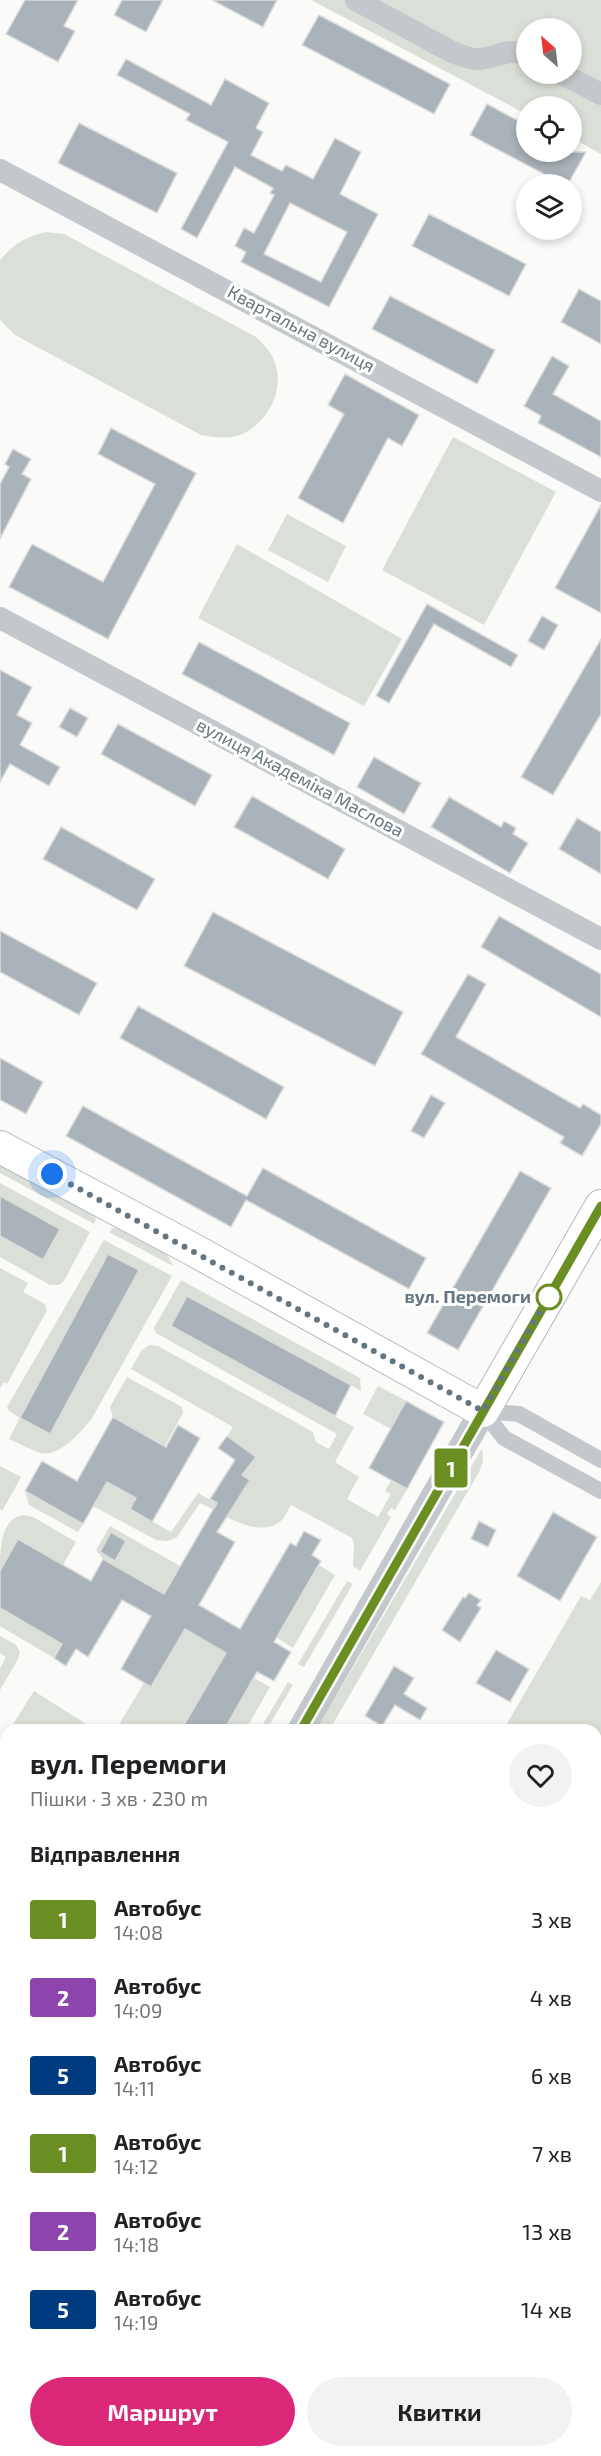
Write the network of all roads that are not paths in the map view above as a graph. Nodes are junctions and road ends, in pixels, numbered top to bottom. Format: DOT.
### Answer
graph roads {
  1 [pos="356,0"];
  2 [pos="516,53"];
  3 [pos="582,84"];
  4 [pos="601,94"];
  5 [pos="0,170"];
  6 [pos="601,491"];
  7 [pos="0,618"];
  8 [pos="601,939"];
  9 [pos="0,1147"];
  10 [pos="601,1206"];
  11 [pos="483,1411"];
  12 [pos="601,1460"];
  13 [pos="601,1491"];
  14 [pos="304,1724"];
  1 -- 2 [label="street"];
  3 -- 4 [label="street"];
  5 -- 6 [label="street, Квартальна вулиця"];
  7 -- 8 [label="street, вулиця Академіка Маслова"];
  9 -- 11 [label="main road"];
  10 -- 11 [label="main road"];
  11 -- 12 [label="street"];
  11 -- 13 [label="street"];
  11 -- 14 [label="street"];
}
